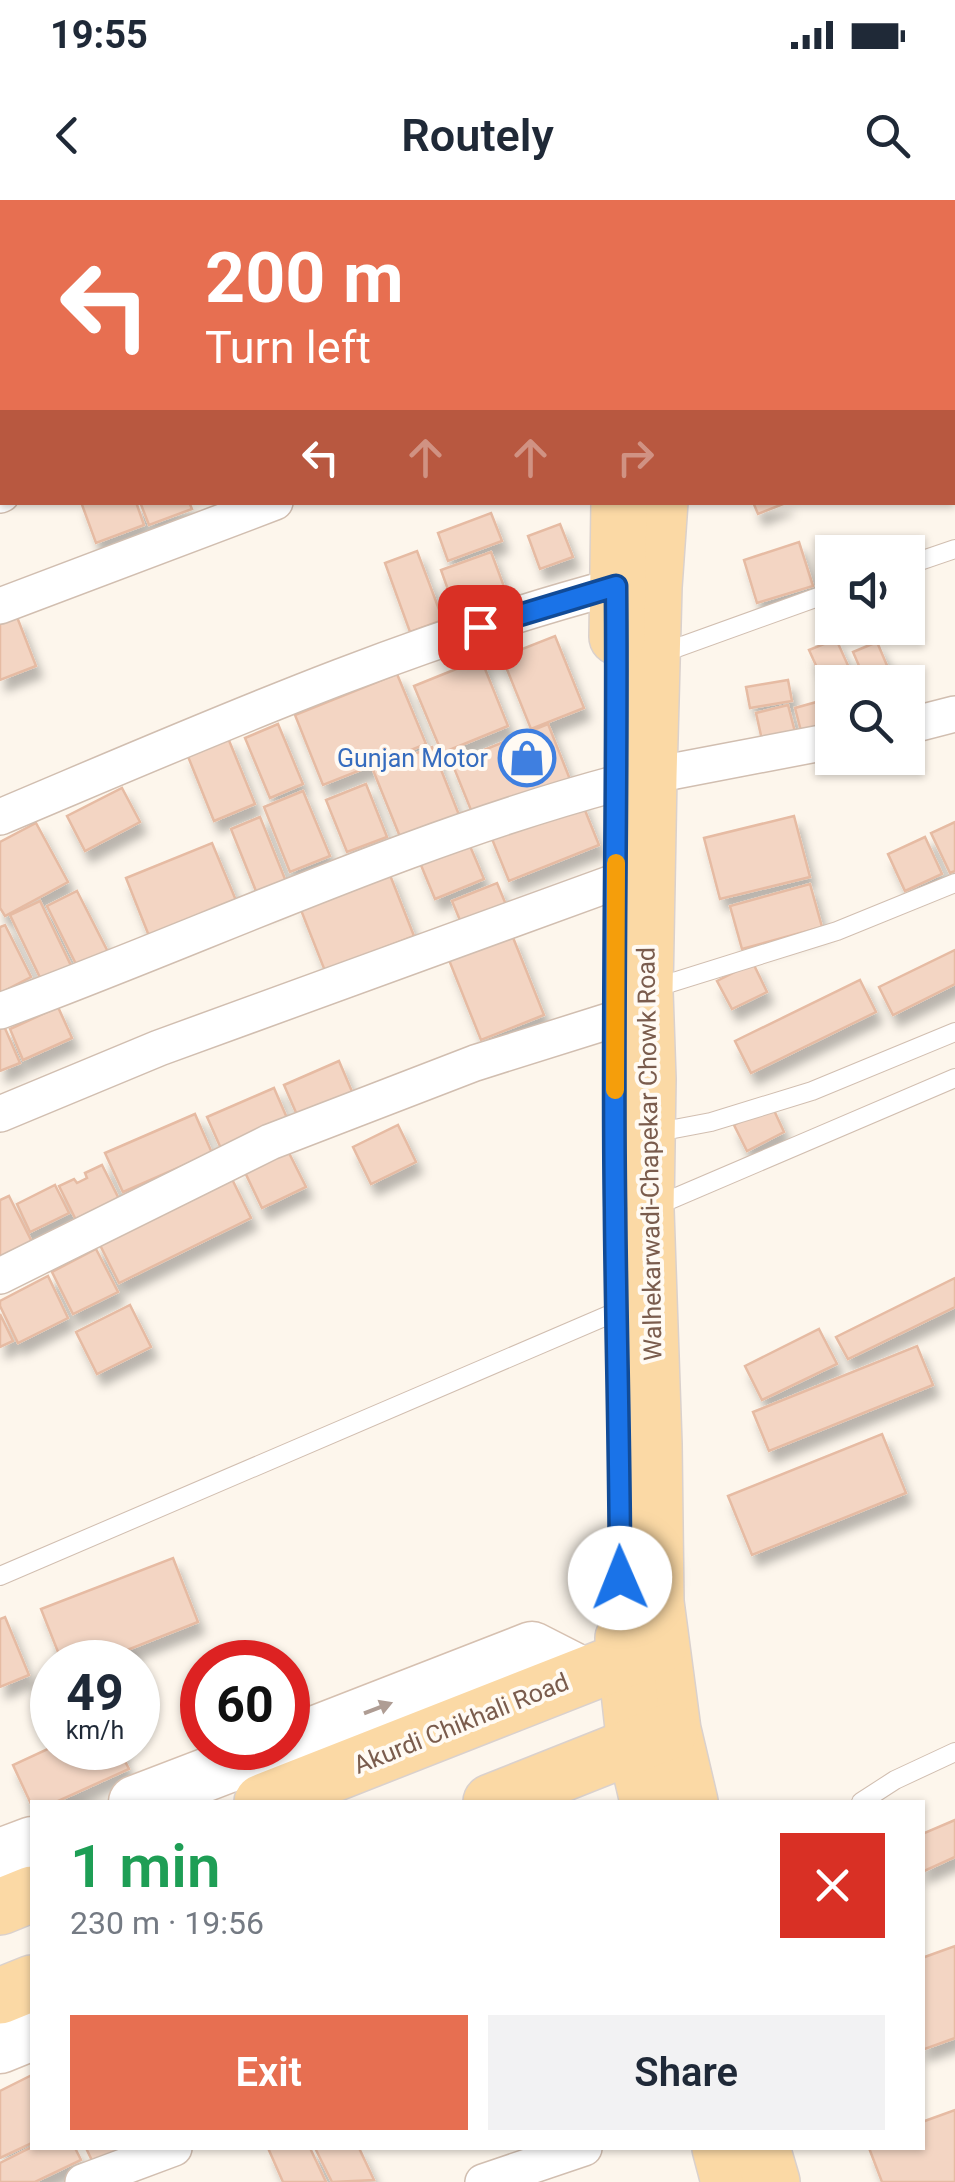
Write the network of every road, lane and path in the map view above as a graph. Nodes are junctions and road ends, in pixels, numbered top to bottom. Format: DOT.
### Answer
graph roads {
  1 [pos="267,505"];
  2 [pos="619,505"];
  3 [pos="660,505"];
  4 [pos="955,549"];
  5 [pos="925,559"];
  6 [pos="616,586"];
  7 [pos="815,598"];
  8 [pos="0,606"];
  9 [pos="652,657"];
  10 [pos="955,714"];
  11 [pos="925,722"];
  12 [pos="815,745"];
  13 [pos="633,780"];
  14 [pos="0,817"];
  15 [pos="615,882"];
  16 [pos="955,883"];
  17 [pos="630,1005"];
  18 [pos="0,1012"];
  19 [pos="955,1032"];
  20 [pos="955,1078"];
  21 [pos="0,1114"];
  22 [pos="647,1134"];
  23 [pos="646,1210"];
  24 [pos="0,1276"];
  25 [pos="618,1312"];
  26 [pos="0,1576"];
  27 [pos="623,1659"];
  28 [pos="310,1734"];
  29 [pos="955,1752"];
  30 [pos="622,1760"];
  31 [pos="219,1770"];
  32 [pos="140,1800"];
  33 [pos="267,1800"];
  34 [pos="497,1800"];
  35 [pos="647,1800"];
  36 [pos="687,1800"];
  37 [pos="864,1800"];
  38 [pos="30,1843"];
  39 [pos="0,1855"];
  40 [pos="30,1895"];
  41 [pos="0,1907"];
  42 [pos="30,1984"];
  43 [pos="0,1996"];
  44 [pos="30,2035"];
  45 [pos="0,2047"];
  46 [pos="169,2150"];
  47 [pos="578,2150"];
  48 [pos="721,2150"];
  49 [pos="763,2150"];
  50 [pos="82,2182"];
  51 [pos="483,2182"];
  52 [pos="729,2182"];
  53 [pos="772,2182"];
  1 -- 8 [label="street"];
  2 -- 6 [label="main road, Walhekarwadi-Chapekar Chowk Road"];
  3 -- 9 [label="main road, Walhekarwadi-Chapekar Chowk Road"];
  4 -- 5 [label="lane"];
  6 -- 13 [label="main road, Walhekarwadi-Chapekar Chowk Road"];
  6 -- 14 [label="street"];
  7 -- 9 [label="lane"];
  9 -- 13 [label="main road, Walhekarwadi-Chapekar Chowk Road"];
  10 -- 11 [label="street"];
  12 -- 13 [label="street"];
  13 -- 15 [label="main road, Walhekarwadi-Chapekar Chowk Road"];
  13 -- 17 [label="main road, Walhekarwadi-Chapekar Chowk Road"];
  13 -- 18 [label="street"];
  15 -- 17 [label="main road, Walhekarwadi-Chapekar Chowk Road"];
  15 -- 21 [label="street"];
  16 -- 17 [label="lane"];
  17 -- 22 [label="main road, Walhekarwadi-Chapekar Chowk Road"];
  17 -- 24 [label="street"];
  17 -- 25 [label="main road, Walhekarwadi-Chapekar Chowk Road"];
  19 -- 22 [label="lane"];
  20 -- 23 [label="lane"];
  22 -- 23 [label="main road, Walhekarwadi-Chapekar Chowk Road"];
  23 -- 27 [label="main road, Walhekarwadi-Chapekar Chowk Road"];
  25 -- 26 [label="lane"];
  25 -- 27 [label="main road, Walhekarwadi-Chapekar Chowk Road"];
  28 -- 27 [label="street, one-way"];
  27 -- 30 [label="main road, Walhekarwadi-Chapekar Chowk Road"];
  27 -- 33 [label="main road, Akurdi Chikhali Road"];
  29 -- 37 [label="lane"];
  30 -- 34 [label="main road"];
  30 -- 35 [label="main road, Walhekarwadi-Chapekar Chowk Road"];
  30 -- 36 [label="main road, Walhekarwadi-Chapekar Chowk Road"];
  31 -- 32 [label="street"];
  38 -- 39 [label="street"];
  40 -- 41 [label="main road"];
  42 -- 43 [label="main road"];
  44 -- 45 [label="street"];
  46 -- 50 [label="street"];
  47 -- 51 [label="street"];
  48 -- 52 [label="main road"];
  49 -- 53 [label="main road"];
}
